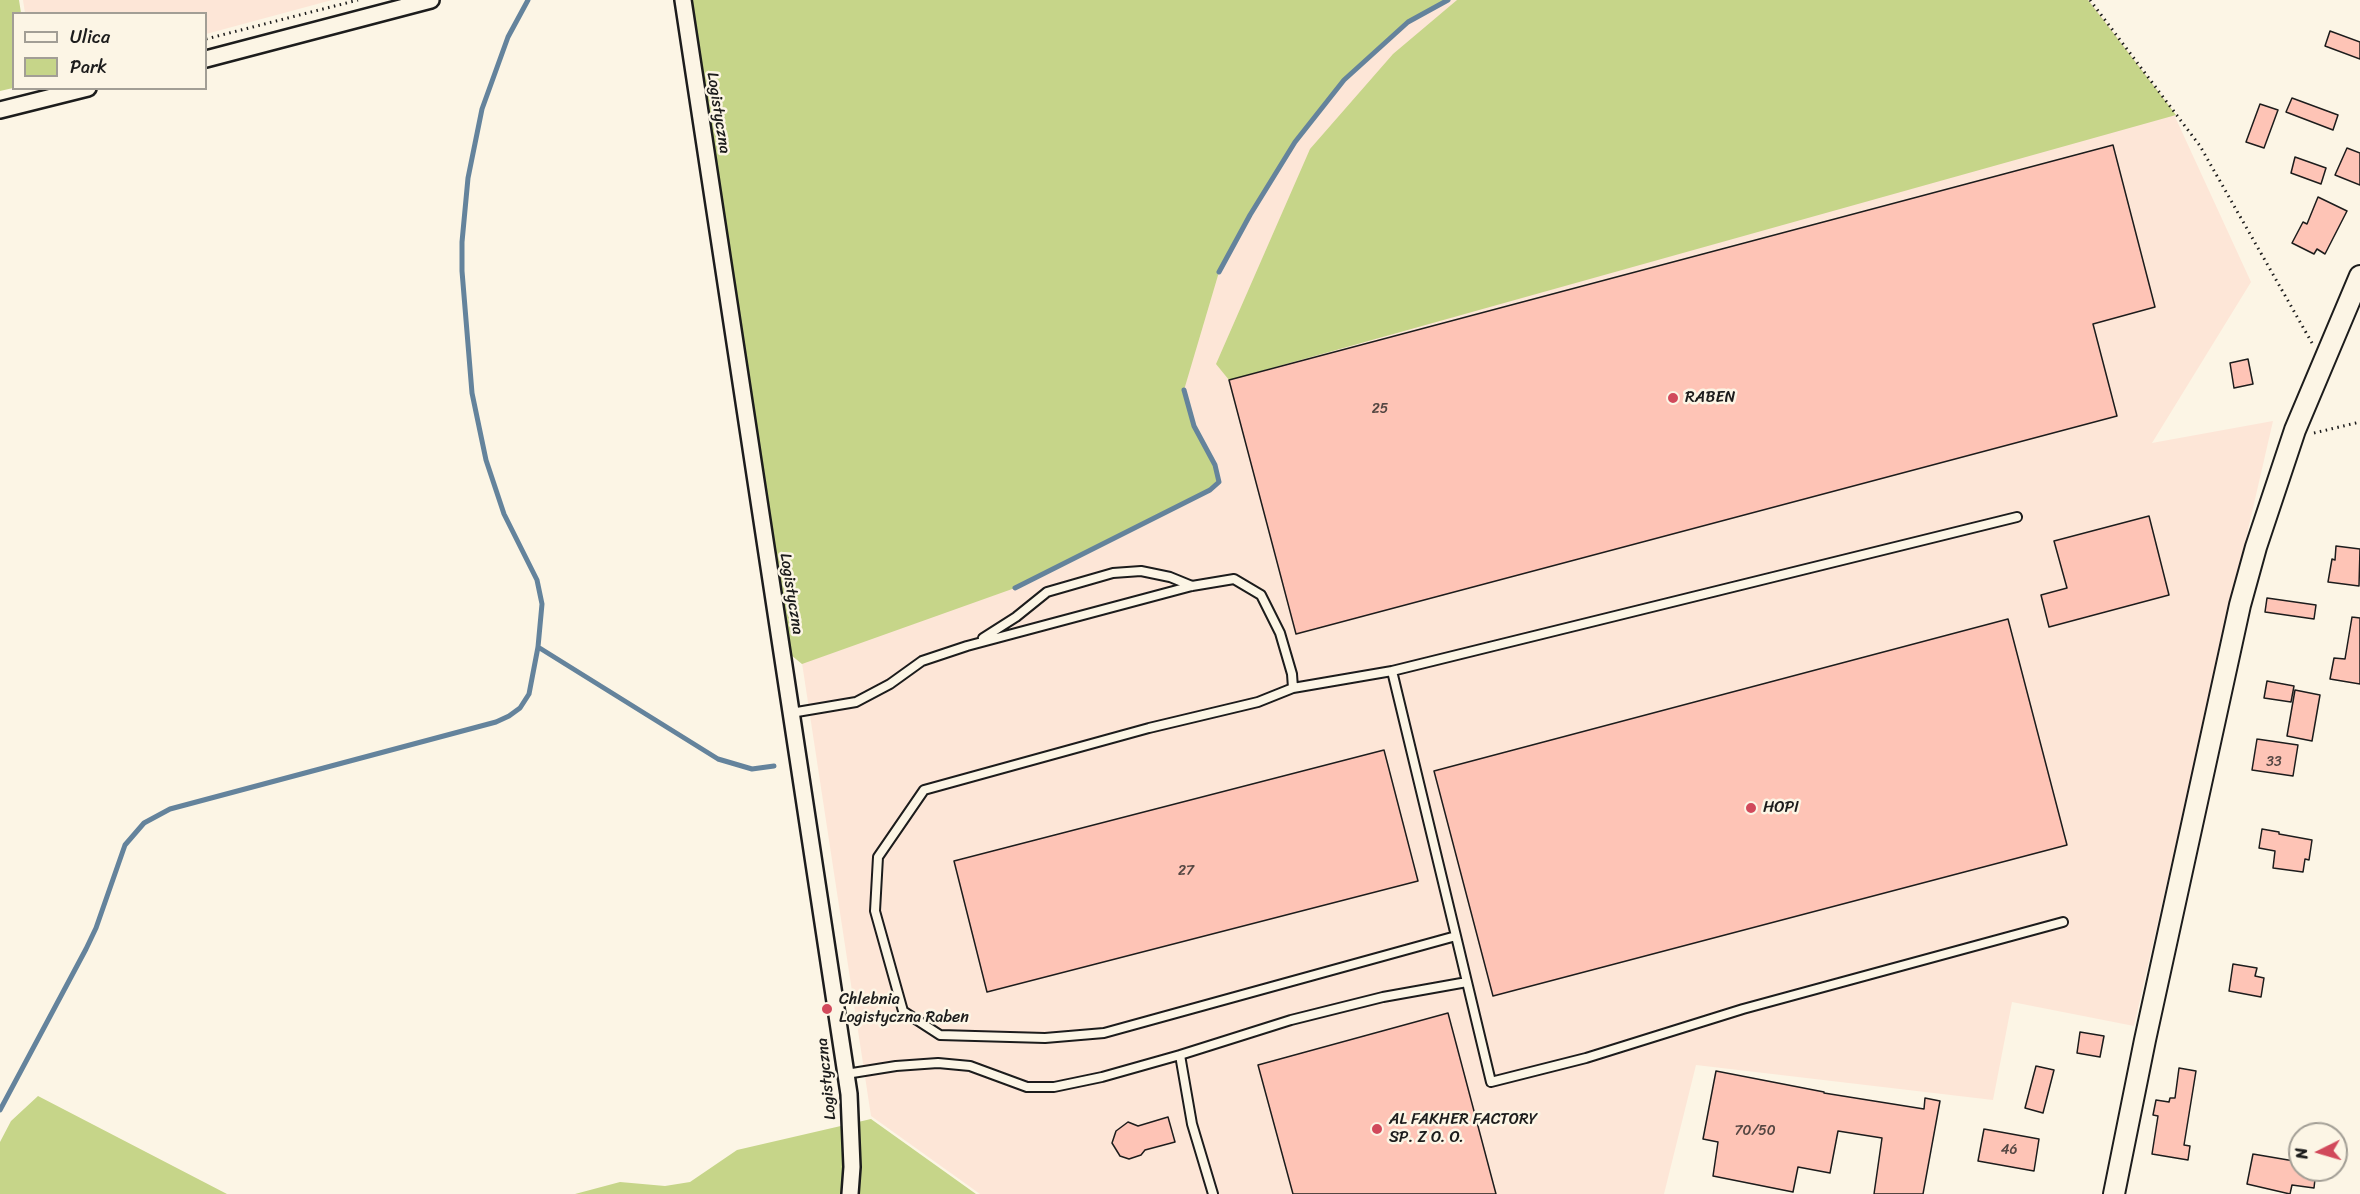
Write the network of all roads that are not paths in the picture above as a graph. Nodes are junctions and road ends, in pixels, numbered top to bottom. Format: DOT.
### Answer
graph roads {
  1 [pos="431,0"];
  2 [pos="683,0"];
  3 [pos="207,59"];
  4 [pos="80,90"];
  5 [pos="0,110"];
  6 [pos="2360,276"];
  7 [pos="2017,517"];
  8 [pos="1192,586"];
  9 [pos="967,645"];
  10 [pos="1392,671"];
  11 [pos="1293,688"];
  12 [pos="791,713"];
  13 [pos="2063,922"];
  14 [pos="1456,936"];
  15 [pos="1467,982"];
  16 [pos="1180,1055"];
  17 [pos="846,1074"];
  18 [pos="850,1194"];
  19 [pos="1213,1194"];
  20 [pos="2115,1194"];
  1 -- 3 [label="street"];
  2 -- 12 [label="street, Logistyczna"];
  4 -- 5 [label="street"];
  6 -- 20 [label="street"];
  7 -- 10 [label="lane"];
  8 -- 9 [label="lane"];
  8 -- 9 [label="lane"];
  8 -- 11 [label="lane"];
  9 -- 12 [label="lane"];
  10 -- 11 [label="lane"];
  10 -- 14 [label="lane"];
  11 -- 14 [label="lane"];
  12 -- 17 [label="street, Logistyczna"];
  13 -- 15 [label="lane"];
  14 -- 15 [label="lane"];
  15 -- 16 [label="lane"];
  16 -- 17 [label="lane"];
  16 -- 19 [label="lane"];
  17 -- 18 [label="street, Logistyczna"];
}
